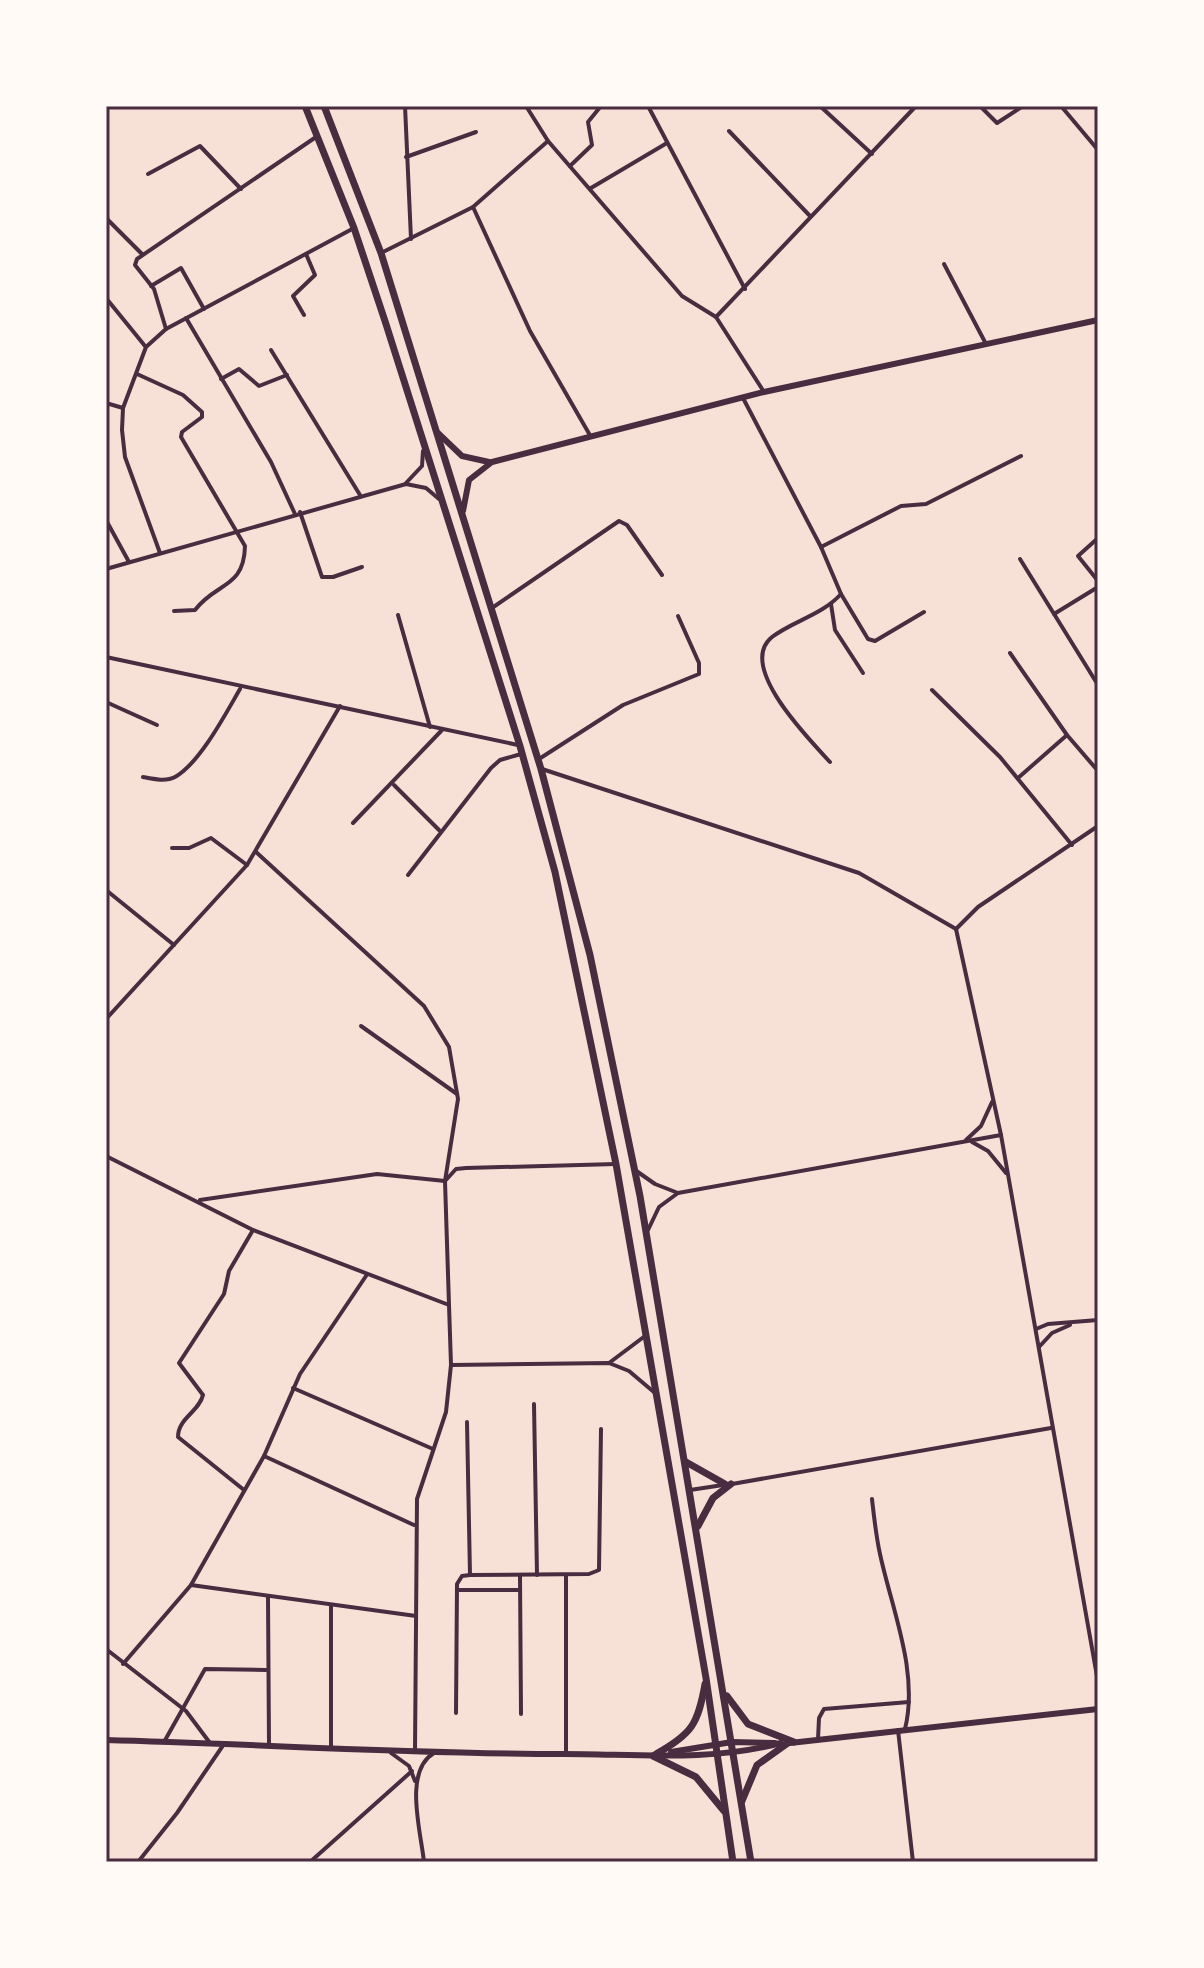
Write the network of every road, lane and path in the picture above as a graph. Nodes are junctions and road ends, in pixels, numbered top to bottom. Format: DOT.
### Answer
graph roads {
  1 [pos="305,106"];
  2 [pos="405,106"];
  3 [pos="526,106"];
  4 [pos="601,106"];
  5 [pos="648,106"];
  6 [pos="820,106"];
  7 [pos="916,106"];
  8 [pos="980,106"];
  9 [pos="1023,106"];
  10 [pos="1061,106"];
  11 [pos="326,107"];
  12 [pos="729,131"];
  13 [pos="476,132"];
  14 [pos="318,136"];
  15 [pos="548,141"];
  16 [pos="667,143"];
  17 [pos="1098,150"];
  18 [pos="872,154"];
  19 [pos="406,157"];
  20 [pos="570,166"];
  21 [pos="148,174"];
  22 [pos="591,188"];
  23 [pos="241,189"];
  24 [pos="473,207"];
  25 [pos="810,216"];
  26 [pos="106,218"];
  27 [pos="354,228"];
  28 [pos="411,239"];
  29 [pos="381,253"];
  30 [pos="142,254"];
  31 [pos="306,254"];
  32 [pos="944,264"];
  33 [pos="151,286"];
  34 [pos="745,289"];
  35 [pos="106,298"];
  36 [pos="204,309"];
  37 [pos="304,315"];
  38 [pos="716,317"];
  39 [pos="186,318"];
  40 [pos="1098,320"];
  41 [pos="166,329"];
  42 [pos="986,344"];
  43 [pos="146,347"];
  44 [pos="271,350"];
  45 [pos="137,374"];
  46 [pos="287,375"];
  47 [pos="221,379"];
  48 [pos="764,392"];
  49 [pos="743,398"];
  50 [pos="106,403"];
  51 [pos="123,408"];
  52 [pos="436,429"];
  53 [pos="593,439"];
  54 [pos="423,441"];
  55 [pos="1021,456"];
  56 [pos="492,462"];
  57 [pos="406,484"];
  58 [pos="360,495"];
  59 [pos="443,504"];
  60 [pos="298,513"];
  61 [pos="463,517"];
  62 [pos="106,520"];
  63 [pos="238,530"];
  64 [pos="1098,538"];
  65 [pos="821,547"];
  66 [pos="160,553"];
  67 [pos="1020,559"];
  68 [pos="129,562"];
  69 [pos="362,567"];
  70 [pos="106,569"];
  71 [pos="662,575"];
  72 [pos="1098,581"];
  73 [pos="1098,587"];
  74 [pos="841,594"];
  75 [pos="831,604"];
  76 [pos="492,608"];
  77 [pos="174,611"];
  78 [pos="924,612"];
  79 [pos="1054,614"];
  80 [pos="398,615"];
  81 [pos="678,616"];
  82 [pos="1010,653"];
  83 [pos="106,657"];
  84 [pos="863,673"];
  85 [pos="1098,685"];
  86 [pos="240,689"];
  87 [pos="932,690"];
  88 [pos="106,702"];
  89 [pos="341,705"];
  90 [pos="157,725"];
  91 [pos="430,727"];
  92 [pos="443,729"];
  93 [pos="1067,735"];
  94 [pos="521,750"];
  95 [pos="539,759"];
  96 [pos="830,762"];
  97 [pos="541,769"];
  98 [pos="1098,771"];
  99 [pos="143,777"];
  100 [pos="1018,778"];
  101 [pos="394,785"];
  102 [pos="353,823"];
  103 [pos="1098,826"];
  104 [pos="439,830"];
  105 [pos="1072,845"];
  106 [pos="172,848"];
  107 [pos="256,852"];
  108 [pos="247,865"];
  109 [pos="569,869"];
  110 [pos="555,872"];
  111 [pos="408,875"];
  112 [pos="106,890"];
  113 [pos="956,929"];
  114 [pos="174,945"];
  115 [pos="106,1019"];
  116 [pos="361,1026"];
  117 [pos="457,1094"];
  118 [pos="993,1099"];
  119 [pos="1001,1135"];
  120 [pos="967,1141"];
  121 [pos="106,1156"];
  122 [pos="616,1164"];
  123 [pos="635,1170"];
  124 [pos="1008,1175"];
  125 [pos="445,1181"];
  126 [pos="678,1193"];
  127 [pos="198,1200"];
  128 [pos="253,1230"];
  129 [pos="647,1235"];
  130 [pos="366,1276"];
  131 [pos="449,1305"];
  132 [pos="1098,1320"];
  133 [pos="1072,1324"];
  134 [pos="1036,1329"];
  135 [pos="646,1335"];
  136 [pos="1039,1347"];
  137 [pos="609,1363"];
  138 [pos="451,1365"];
  139 [pos="293,1388"];
  140 [pos="657,1395"];
  141 [pos="534,1404"];
  142 [pos="467,1422"];
  143 [pos="1052,1428"];
  144 [pos="601,1429"];
  145 [pos="433,1449"];
  146 [pos="264,1456"];
  147 [pos="686,1462"];
  148 [pos="728,1484"];
  149 [pos="244,1490"];
  150 [pos="690,1490"];
  151 [pos="872,1499"];
  152 [pos="415,1526"];
  153 [pos="697,1528"];
  154 [pos="470,1575"];
  155 [pos="537,1575"];
  156 [pos="566,1575"];
  157 [pos="520,1576"];
  158 [pos="191,1585"];
  159 [pos="457,1590"];
  160 [pos="520,1590"];
  161 [pos="268,1597"];
  162 [pos="331,1605"];
  163 [pos="416,1616"];
  164 [pos="106,1649"];
  165 [pos="123,1664"];
  166 [pos="267,1670"];
  167 [pos="706,1678"];
  168 [pos="1098,1682"];
  169 [pos="723,1691"];
  170 [pos="909,1702"];
  171 [pos="181,1708"];
  172 [pos="1098,1709"];
  173 [pos="456,1713"];
  174 [pos="521,1714"];
  175 [pos="901,1730"];
  176 [pos="818,1739"];
  177 [pos="106,1740"];
  178 [pos="164,1742"];
  179 [pos="732,1742"];
  180 [pos="210,1743"];
  181 [pos="788,1743"];
  182 [pos="224,1744"];
  183 [pos="715,1744"];
  184 [pos="269,1746"];
  185 [pos="331,1749"];
  186 [pos="387,1751"];
  187 [pos="415,1752"];
  188 [pos="434,1753"];
  189 [pos="566,1754"];
  190 [pos="657,1754"];
  191 [pos="734,1755"];
  192 [pos="716,1756"];
  193 [pos="412,1771"];
  194 [pos="417,1788"];
  195 [pos="741,1803"];
  196 [pos="724,1812"];
  197 [pos="138,1862"];
  198 [pos="310,1862"];
  199 [pos="424,1862"];
  200 [pos="733,1862"];
  201 [pos="751,1862"];
  202 [pos="913,1862"];
  1 -- 14 [label="main road"];
  2 -- 19 [label="street"];
  3 -- 15 [label="street"];
  4 -- 20 [label="street"];
  5 -- 16 [label="street"];
  6 -- 18 [label="street"];
  7 -- 18 [label="street"];
  8 -- 9 [label="street"];
  10 -- 17 [label="street"];
  11 -- 29 [label="main road"];
  12 -- 25 [label="street"];
  13 -- 19 [label="street"];
  14 -- 23 [label="street"];
  14 -- 27 [label="main road"];
  15 -- 20 [label="street"];
  15 -- 24 [label="street"];
  16 -- 22 [label="street"];
  16 -- 34 [label="street"];
  18 -- 25 [label="street"];
  19 -- 28 [label="street"];
  20 -- 22 [label="street"];
  21 -- 23 [label="street"];
  22 -- 38 [label="street"];
  23 -- 30 [label="street"];
  24 -- 28 [label="street"];
  24 -- 53 [label="street"];
  25 -- 34 [label="street"];
  26 -- 30 [label="street"];
  27 -- 31 [label="street"];
  27 -- 54 [label="main road"];
  28 -- 29 [label="street"];
  29 -- 52 [label="main road"];
  30 -- 33 [label="street"];
  31 -- 36 [label="street"];
  31 -- 37 [label="street"];
  32 -- 42 [label="street"];
  33 -- 36 [label="street"];
  33 -- 41 [label="street"];
  34 -- 38 [label="street"];
  35 -- 43 [label="street"];
  36 -- 39 [label="street"];
  38 -- 48 [label="street"];
  39 -- 41 [label="street"];
  39 -- 47 [label="street"];
  40 -- 42 [label="main road"];
  41 -- 43 [label="street"];
  42 -- 48 [label="main road"];
  43 -- 45 [label="street"];
  44 -- 46 [label="street"];
  45 -- 51 [label="street"];
  45 -- 63 [label="street"];
  46 -- 47 [label="street"];
  46 -- 58 [label="street"];
  47 -- 60 [label="street"];
  48 -- 49 [label="main road"];
  49 -- 53 [label="main road"];
  49 -- 65 [label="street"];
  50 -- 51 [label="street"];
  51 -- 66 [label="street"];
  52 -- 56 [label="main road"];
  52 -- 61 [label="main road"];
  53 -- 56 [label="main road"];
  54 -- 57 [label="street"];
  54 -- 59 [label="main road"];
  55 -- 65 [label="street"];
  56 -- 61 [label="main road"];
  57 -- 58 [label="street"];
  57 -- 59 [label="street"];
  58 -- 60 [label="street"];
  59 -- 94 [label="main road"];
  60 -- 63 [label="street"];
  60 -- 69 [label="street"];
  61 -- 76 [label="main road"];
  62 -- 68 [label="street"];
  63 -- 66 [label="street"];
  63 -- 77 [label="street"];
  64 -- 72 [label="street"];
  65 -- 74 [label="street"];
  66 -- 68 [label="street"];
  67 -- 79 [label="street"];
  68 -- 70 [label="street"];
  71 -- 76 [label="street"];
  73 -- 79 [label="street"];
  74 -- 75 [label="street"];
  74 -- 78 [label="street"];
  75 -- 84 [label="street"];
  75 -- 96 [label="street"];
  76 -- 95 [label="main road"];
  79 -- 85 [label="street"];
  80 -- 91 [label="street"];
  81 -- 95 [label="street"];
  82 -- 93 [label="street"];
  83 -- 86 [label="street"];
  86 -- 89 [label="street"];
  86 -- 99 [label="street"];
  87 -- 100 [label="street"];
  88 -- 90 [label="street"];
  89 -- 91 [label="street"];
  89 -- 107 [label="street"];
  91 -- 92 [label="street"];
  92 -- 94 [label="street"];
  92 -- 101 [label="street"];
  93 -- 98 [label="street"];
  93 -- 100 [label="street"];
  94 -- 104 [label="street"];
  94 -- 110 [label="main road"];
  95 -- 97 [label="main road"];
  97 -- 109 [label="main road"];
  97 -- 113 [label="street"];
  100 -- 105 [label="street"];
  101 -- 102 [label="street"];
  101 -- 104 [label="street"];
  103 -- 105 [label="street"];
  104 -- 111 [label="street"];
  105 -- 113 [label="street"];
  106 -- 108 [label="street"];
  107 -- 108 [label="street"];
  107 -- 117 [label="street"];
  108 -- 114 [label="street"];
  109 -- 110 [label="main road"];
  109 -- 123 [label="main road"];
  110 -- 122 [label="main road"];
  112 -- 114 [label="street"];
  113 -- 118 [label="street"];
  114 -- 115 [label="street"];
  116 -- 117 [label="street"];
  117 -- 125 [label="street"];
  118 -- 119 [label="street"];
  118 -- 120 [label="street"];
  119 -- 120 [label="street"];
  119 -- 124 [label="street"];
  120 -- 124 [label="street"];
  120 -- 126 [label="street"];
  121 -- 127 [label="street"];
  122 -- 125 [label="street"];
  122 -- 135 [label="main road"];
  123 -- 126 [label="street"];
  123 -- 129 [label="main road"];
  124 -- 134 [label="street"];
  125 -- 127 [label="street"];
  125 -- 131 [label="street"];
  126 -- 129 [label="street"];
  127 -- 128 [label="street"];
  128 -- 130 [label="street"];
  128 -- 149 [label="street"];
  129 -- 147 [label="main road"];
  130 -- 131 [label="street"];
  130 -- 139 [label="street"];
  131 -- 138 [label="street"];
  132 -- 133 [label="street"];
  133 -- 134 [label="street"];
  133 -- 136 [label="street"];
  134 -- 136 [label="street"];
  135 -- 137 [label="street"];
  135 -- 140 [label="main road"];
  136 -- 143 [label="street"];
  137 -- 138 [label="street"];
  137 -- 140 [label="street"];
  138 -- 145 [label="street"];
  139 -- 145 [label="street"];
  139 -- 146 [label="street"];
  140 -- 167 [label="main road"];
  141 -- 155 [label="street"];
  142 -- 154 [label="street"];
  143 -- 148 [label="street"];
  143 -- 168 [label="street"];
  144 -- 156 [label="street"];
  145 -- 152 [label="street"];
  146 -- 149 [label="street"];
  146 -- 152 [label="street"];
  147 -- 148 [label="main road"];
  147 -- 150 [label="main road"];
  148 -- 150 [label="street"];
  148 -- 153 [label="main road"];
  149 -- 158 [label="street"];
  150 -- 153 [label="main road"];
  151 -- 170 [label="street"];
  152 -- 163 [label="street"];
  153 -- 169 [label="main road"];
  154 -- 157 [label="street"];
  154 -- 159 [label="street"];
  155 -- 156 [label="street"];
  155 -- 157 [label="street"];
  156 -- 189 [label="street"];
  157 -- 160 [label="street"];
  158 -- 161 [label="street"];
  158 -- 165 [label="street"];
  159 -- 160 [label="street"];
  159 -- 173 [label="street"];
  160 -- 174 [label="street"];
  161 -- 162 [label="street"];
  161 -- 166 [label="street"];
  162 -- 163 [label="street"];
  162 -- 185 [label="street"];
  163 -- 187 [label="street"];
  164 -- 165 [label="street"];
  165 -- 171 [label="street"];
  166 -- 171 [label="street"];
  166 -- 184 [label="street"];
  167 -- 183 [label="main road"];
  167 -- 190 [label="main road"];
  169 -- 179 [label="main road"];
  169 -- 181 [label="main road"];
  170 -- 175 [label="street"];
  170 -- 176 [label="street"];
  171 -- 178 [label="street"];
  171 -- 180 [label="street"];
  172 -- 175 [label="main road"];
  175 -- 176 [label="main road"];
  175 -- 202 [label="street"];
  176 -- 181 [label="main road"];
  177 -- 178 [label="main road"];
  178 -- 180 [label="main road"];
  179 -- 181 [label="main road"];
  179 -- 183 [label="main road"];
  179 -- 191 [label="main road"];
  180 -- 182 [label="main road"];
  181 -- 191 [label="main road"];
  181 -- 195 [label="main road"];
  182 -- 184 [label="main road"];
  182 -- 197 [label="street"];
  183 -- 190 [label="main road"];
  183 -- 192 [label="main road"];
  184 -- 185 [label="main road"];
  185 -- 186 [label="main road"];
  186 -- 187 [label="main road"];
  186 -- 193 [label="street"];
  187 -- 188 [label="main road"];
  188 -- 189 [label="main road"];
  188 -- 194 [label="street"];
  189 -- 190 [label="main road"];
  190 -- 192 [label="main road"];
  190 -- 196 [label="main road"];
  191 -- 192 [label="main road"];
  191 -- 195 [label="main road"];
  192 -- 196 [label="main road"];
  193 -- 194 [label="street"];
  193 -- 198 [label="street"];
  194 -- 199 [label="street"];
  195 -- 201 [label="main road"];
  196 -- 200 [label="main road"];
}
